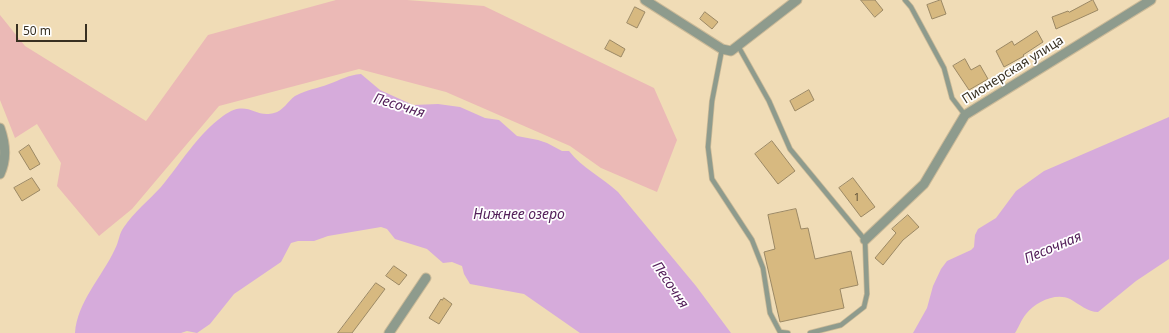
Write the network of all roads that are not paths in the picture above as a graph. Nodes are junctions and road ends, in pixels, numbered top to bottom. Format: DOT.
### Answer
graph roads {
  1 [pos="645,0"];
  2 [pos="797,0"];
  3 [pos="905,0"];
  4 [pos="1151,0"];
  5 [pos="737,44"];
  6 [pos="722,49"];
  7 [pos="965,115"];
  8 [pos="0,128"];
  9 [pos="0,174"];
  10 [pos="865,240"];
  11 [pos="426,278"];
  12 [pos="389,333"];
  13 [pos="788,333"];
  14 [pos="810,333"];
  1 -- 6 [label="street"];
  2 -- 5 [label="street"];
  3 -- 7 [label="lane"];
  4 -- 7 [label="street, Пионерская улица"];
  5 -- 6 [label="street"];
  5 -- 10 [label="lane"];
  6 -- 13 [label="lane"];
  7 -- 10 [label="street, Пионерская улица"];
  8 -- 9 [label="street"];
  10 -- 14 [label="lane"];
  11 -- 12 [label="street"];
}
